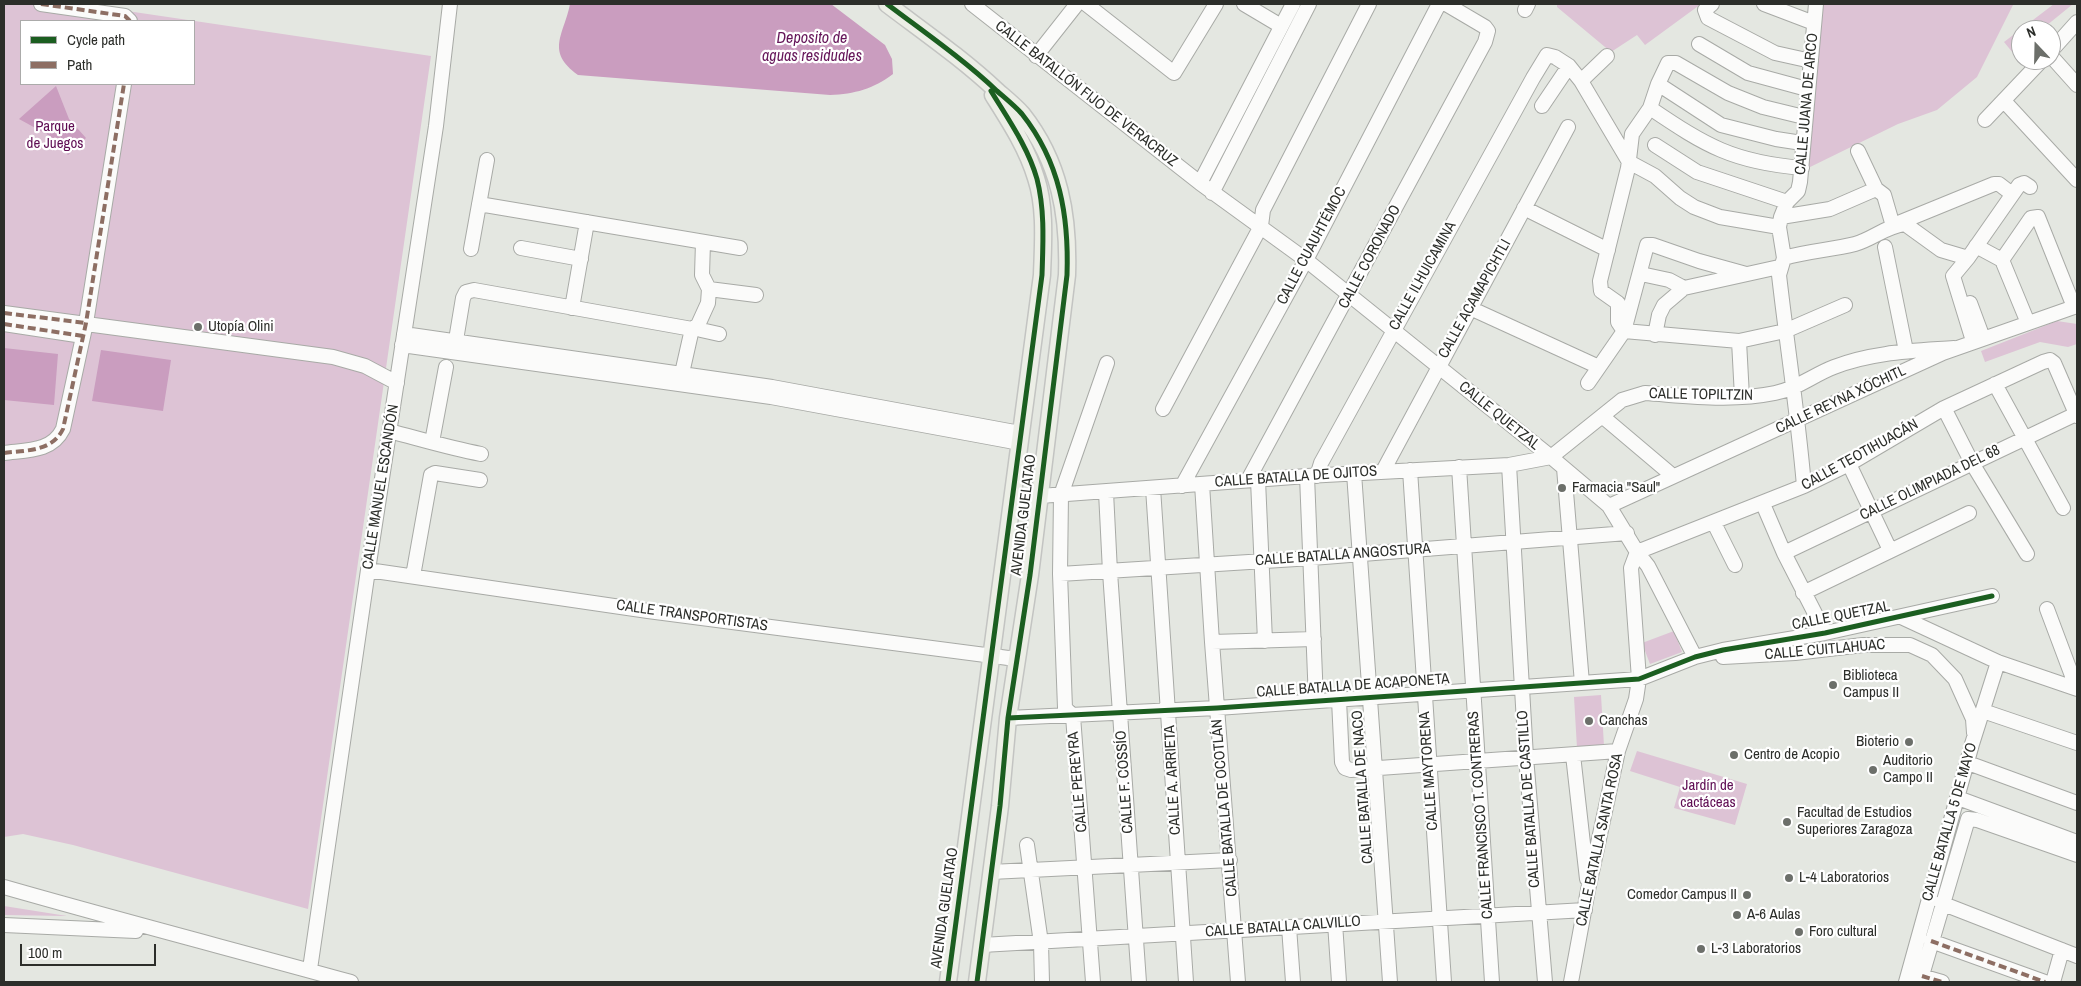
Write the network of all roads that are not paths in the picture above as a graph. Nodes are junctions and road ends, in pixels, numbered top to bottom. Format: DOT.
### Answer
graph roads {
  1 [pos="41,4"];
  2 [pos="450,4"];
  3 [pos="887,4"];
  4 [pos="972,4"];
  5 [pos="1078,4"];
  6 [pos="1086,4"];
  7 [pos="1216,4"];
  8 [pos="1244,4"];
  9 [pos="1293,4"];
  10 [pos="1310,4"];
  11 [pos="1369,4"];
  12 [pos="1440,4"];
  13 [pos="1446,4"];
  14 [pos="1764,4"];
  15 [pos="1816,4"];
  16 [pos="1708,8"];
  17 [pos="129,20"];
  18 [pos="2077,22"];
  19 [pos="1814,23"];
  20 [pos="1281,26"];
  21 [pos="2061,40"];
  22 [pos="1699,44"];
  23 [pos="1036,56"];
  24 [pos="1607,56"];
  25 [pos="1811,61"];
  26 [pos="1569,66"];
  27 [pos="2061,67"];
  28 [pos="2033,70"];
  29 [pos="982,76"];
  30 [pos="1581,80"];
  31 [pos="1658,84"];
  32 [pos="124,85"];
  33 [pos="2077,85"];
  34 [pos="1807,89"];
  35 [pos="2004,101"];
  36 [pos="1542,106"];
  37 [pos="1650,108"];
  38 [pos="1804,117"];
  39 [pos="1234,118"];
  40 [pos="1985,120"];
  41 [pos="1246,126"];
  42 [pos="1568,127"];
  43 [pos="1802,143"];
  44 [pos="1655,144"];
  45 [pos="1858,151"];
  46 [pos="488,160"];
  47 [pos="1629,162"];
  48 [pos="1802,168"];
  49 [pos="2077,180"];
  50 [pos="1200,183"];
  51 [pos="2030,187"];
  52 [pos="1876,189"];
  53 [pos="1212,193"];
  54 [pos="2012,194"];
  55 [pos="1787,202"];
  56 [pos="479,204"];
  57 [pos="1524,208"];
  58 [pos="587,222"];
  59 [pos="1780,222"];
  60 [pos="1261,226"];
  61 [pos="1893,226"];
  62 [pos="703,242"];
  63 [pos="1885,247"];
  64 [pos="521,248"];
  65 [pos="740,248"];
  66 [pos="470,249"];
  67 [pos="1608,250"];
  68 [pos="1972,252"];
  69 [pos="580,260"];
  70 [pos="1306,260"];
  71 [pos="2002,260"];
  72 [pos="1780,266"];
  73 [pos="1641,274"];
  74 [pos="1746,274"];
  75 [pos="1684,288"];
  76 [pos="709,289"];
  77 [pos="756,295"];
  78 [pos="1350,295"];
  79 [pos="1845,305"];
  80 [pos="2075,306"];
  81 [pos="572,308"];
  82 [pos="1470,308"];
  83 [pos="4,312"];
  84 [pos="2028,322"];
  85 [pos="4,324"];
  86 [pos="695,327"];
  87 [pos="84,330"];
  88 [pos="1393,331"];
  89 [pos="1624,331"];
  90 [pos="1785,331"];
  91 [pos="719,334"];
  92 [pos="1655,335"];
  93 [pos="403,339"];
  94 [pos="456,340"];
  95 [pos="1978,340"];
  96 [pos="1738,341"];
  97 [pos="1954,348"];
  98 [pos="1906,351"];
  99 [pos="552,361"];
  100 [pos="1107,363"];
  101 [pos="446,367"];
  102 [pos="1438,367"];
  103 [pos="1599,367"];
  104 [pos="681,379"];
  105 [pos="397,383"];
  106 [pos="1588,383"];
  107 [pos="1995,384"];
  108 [pos="1792,388"];
  109 [pos="1742,397"];
  110 [pos="1944,408"];
  111 [pos="1163,409"];
  112 [pos="2077,415"];
  113 [pos="1602,416"];
  114 [pos="1799,420"];
  115 [pos="390,431"];
  116 [pos="1020,438"];
  117 [pos="2023,438"];
  118 [pos="432,442"];
  119 [pos="4,453"];
  120 [pos="481,454"];
  121 [pos="1552,457"];
  122 [pos="1849,464"];
  123 [pos="1972,464"];
  124 [pos="1509,465"];
  125 [pos="1459,467"];
  126 [pos="1564,468"];
  127 [pos="1410,470"];
  128 [pos="1383,471"];
  129 [pos="1354,472"];
  130 [pos="1312,476"];
  131 [pos="1673,476"];
  132 [pos="480,480"];
  133 [pos="1253,480"];
  134 [pos="1202,484"];
  135 [pos="1182,486"];
  136 [pos="1804,486"];
  137 [pos="1153,488"];
  138 [pos="1106,492"];
  139 [pos="1061,495"];
  140 [pos="1040,496"];
  141 [pos="1763,504"];
  142 [pos="1609,506"];
  143 [pos="2063,508"];
  144 [pos="1871,511"];
  145 [pos="1970,513"];
  146 [pos="1714,523"];
  147 [pos="1627,533"];
  148 [pos="1571,538"];
  149 [pos="1514,543"];
  150 [pos="1464,547"];
  151 [pos="1416,550"];
  152 [pos="1890,550"];
  153 [pos="1636,552"];
  154 [pos="1784,553"];
  155 [pos="2027,554"];
  156 [pos="1360,555"];
  157 [pos="1312,558"];
  158 [pos="1263,561"];
  159 [pos="1207,565"];
  160 [pos="1735,565"];
  161 [pos="1157,569"];
  162 [pos="368,570"];
  163 [pos="1110,572"];
  164 [pos="1060,574"];
  165 [pos="413,576"];
  166 [pos="1803,593"];
  167 [pos="1992,596"];
  168 [pos="2047,609"];
  169 [pos="1901,618"];
  170 [pos="1825,633"];
  171 [pos="1314,639"];
  172 [pos="1265,641"];
  173 [pos="1212,642"];
  174 [pos="991,656"];
  175 [pos="1700,656"];
  176 [pos="1016,659"];
  177 [pos="1998,662"];
  178 [pos="1639,679"];
  179 [pos="1582,683"];
  180 [pos="1521,686"];
  181 [pos="2077,689"];
  182 [pos="1473,691"];
  183 [pos="1424,694"];
  184 [pos="1369,698"];
  185 [pos="1339,700"];
  186 [pos="1316,701"];
  187 [pos="1217,708"];
  188 [pos="1169,710"];
  189 [pos="1983,711"];
  190 [pos="1120,713"];
  191 [pos="1072,716"];
  192 [pos="1008,718"];
  193 [pos="2077,743"];
  194 [pos="1972,744"];
  195 [pos="1618,751"];
  196 [pos="1573,755"];
  197 [pos="1526,757"];
  198 [pos="1477,762"];
  199 [pos="1968,763"];
  200 [pos="1428,765"];
  201 [pos="1374,768"];
  202 [pos="1958,798"];
  203 [pos="2077,803"];
  204 [pos="2077,842"];
  205 [pos="1027,845"];
  206 [pos="2077,855"];
  207 [pos="1230,860"];
  208 [pos="1178,862"];
  209 [pos="1131,865"];
  210 [pos="1085,868"];
  211 [pos="1031,871"];
  212 [pos="991,872"];
  213 [pos="4,887"];
  214 [pos="1588,890"];
  215 [pos="1941,903"];
  216 [pos="1585,910"];
  217 [pos="1537,913"];
  218 [pos="1487,916"];
  219 [pos="1440,917"];
  220 [pos="1385,920"];
  221 [pos="1335,923"];
  222 [pos="4,925"];
  223 [pos="1289,927"];
  224 [pos="1234,931"];
  225 [pos="159,932"];
  226 [pos="1183,934"];
  227 [pos="1135,937"];
  228 [pos="1090,939"];
  229 [pos="1931,941"];
  230 [pos="1040,943"];
  231 [pos="982,945"];
  232 [pos="2062,950"];
  233 [pos="2077,956"];
  234 [pos="317,975"];
  235 [pos="1914,978"];
  236 [pos="351,982"];
  237 [pos="948,982"];
  238 [pos="977,982"];
  239 [pos="1042,982"];
  240 [pos="1092,982"];
  241 [pos="1139,982"];
  242 [pos="1186,982"];
  243 [pos="1238,982"];
  244 [pos="1293,982"];
  245 [pos="1339,982"];
  246 [pos="1390,982"];
  247 [pos="1444,982"];
  248 [pos="1492,982"];
  249 [pos="1545,982"];
  250 [pos="1571,982"];
  251 [pos="1942,982"];
  252 [pos="2045,982"];
  253 [pos="2053,982"];
  1 -- 17 [label="street"];
  2 -- 93 [label="street, CALLE MANUEL ESCANDÓN"];
  3 -- 29 [label="main road, AVENIDA GUELATAO"];
  4 -- 23 [label="street, CALLE BATALLÓN FIJO DE VERACRUZ"];
  5 -- 23 [label="street"];
  6 -- 7 [label="street"];
  8 -- 20 [label="street"];
  9 -- 20 [label="street"];
  10 -- 41 [label="street"];
  11 -- 60 [label="street"];
  12 -- 70 [label="street, CALLE CUAUHTÉMOC"];
  13 -- 78 [label="street, CALLE CORONADO"];
  14 -- 19 [label="street"];
  15 -- 19 [label="street, CALLE JUANA DE ARCO"];
  16 -- 25 [label="street"];
  18 -- 21 [label="street"];
  19 -- 25 [label="street, CALLE JUANA DE ARCO"];
  20 -- 39 [label="street"];
  22 -- 34 [label="street"];
  23 -- 50 [label="street, CALLE BATALLÓN FIJO DE VERACRUZ"];
  24 -- 30 [label="street"];
  25 -- 34 [label="street, CALLE JUANA DE ARCO"];
  26 -- 30 [label="street"];
  26 -- 36 [label="street"];
  26 -- 88 [label="street, CALLE ILHUICAMINA"];
  27 -- 33 [label="street"];
  28 -- 35 [label="street"];
  29 -- 116 [label="main road, AVENIDA GUELATAO"];
  29 -- 140 [label="main road, AVENIDA GUELATAO"];
  30 -- 47 [label="street"];
  31 -- 37 [label="street"];
  31 -- 38 [label="street"];
  31 -- 43 [label="street"];
  32 -- 87 [label="street"];
  34 -- 38 [label="street, CALLE JUANA DE ARCO"];
  35 -- 40 [label="street"];
  35 -- 49 [label="street"];
  37 -- 47 [label="street"];
  37 -- 48 [label="street"];
  38 -- 43 [label="street, CALLE JUANA DE ARCO"];
  39 -- 41 [label="street"];
  39 -- 50 [label="street"];
  41 -- 53 [label="street"];
  42 -- 57 [label="street, CALLE ACAMAPICHTLI"];
  43 -- 48 [label="street, CALLE JUANA DE ARCO"];
  44 -- 55 [label="street"];
  45 -- 52 [label="street"];
  46 -- 56 [label="street"];
  47 -- 59 [label="street"];
  47 -- 67 [label="street"];
  48 -- 55 [label="street, CALLE JUANA DE ARCO"];
  50 -- 53 [label="street, CALLE QUETZAL"];
  51 -- 54 [label="street"];
  52 -- 59 [label="street"];
  52 -- 61 [label="street"];
  53 -- 60 [label="street, CALLE QUETZAL"];
  54 -- 61 [label="street"];
  54 -- 68 [label="street"];
  55 -- 59 [label="street, CALLE JUANA DE ARCO"];
  56 -- 58 [label="street"];
  56 -- 66 [label="street"];
  57 -- 67 [label="street"];
  57 -- 82 [label="street, CALLE ACAMAPICHTLI"];
  58 -- 62 [label="street"];
  58 -- 69 [label="street"];
  59 -- 72 [label="street"];
  60 -- 70 [label="street, CALLE QUETZAL"];
  60 -- 111 [label="street"];
  61 -- 68 [label="street"];
  61 -- 72 [label="street"];
  62 -- 65 [label="street"];
  62 -- 76 [label="street"];
  63 -- 98 [label="street"];
  64 -- 69 [label="street"];
  67 -- 89 [label="street"];
  68 -- 71 [label="street"];
  68 -- 95 [label="street"];
  69 -- 81 [label="street"];
  70 -- 78 [label="street, CALLE QUETZAL"];
  70 -- 135 [label="street, CALLE CUAUHTÉMOC"];
  71 -- 80 [label="street"];
  71 -- 84 [label="street"];
  72 -- 74 [label="street"];
  72 -- 90 [label="street"];
  73 -- 74 [label="street"];
  73 -- 75 [label="street"];
  73 -- 89 [label="street"];
  74 -- 75 [label="street"];
  75 -- 92 [label="street"];
  76 -- 77 [label="street"];
  76 -- 86 [label="street"];
  78 -- 88 [label="street, CALLE QUETZAL"];
  78 -- 133 [label="street, CALLE CORONADO"];
  79 -- 90 [label="street"];
  80 -- 84 [label="street, CALLE REYNA XÓCHITL"];
  81 -- 86 [label="street"];
  81 -- 94 [label="street"];
  82 -- 102 [label="street, CALLE ACAMAPICHTLI"];
  82 -- 103 [label="street"];
  83 -- 87 [label="street"];
  84 -- 95 [label="street, CALLE REYNA XÓCHITL"];
  85 -- 87 [label="street"];
  86 -- 91 [label="street"];
  86 -- 104 [label="street"];
  87 -- 105 [label="street"];
  87 -- 119 [label="street"];
  88 -- 102 [label="street, CALLE QUETZAL"];
  88 -- 130 [label="street, CALLE ILHUICAMINA"];
  89 -- 92 [label="street"];
  89 -- 103 [label="street"];
  90 -- 96 [label="street"];
  90 -- 108 [label="street"];
  92 -- 96 [label="street"];
  93 -- 94 [label="street"];
  93 -- 99 [label="street"];
  93 -- 105 [label="street, CALLE MANUEL ESCANDÓN"];
  94 -- 99 [label="street"];
  95 -- 97 [label="street, CALLE REYNA XÓCHITL"];
  96 -- 109 [label="street"];
  97 -- 98 [label="street, CALLE TOPILTZIN"];
  97 -- 114 [label="street, CALLE REYNA XÓCHITL"];
  98 -- 108 [label="street, CALLE TOPILTZIN"];
  99 -- 104 [label="street"];
  100 -- 139 [label="street, CALLE PEREYRA"];
  101 -- 118 [label="street"];
  102 -- 121 [label="street, CALLE QUETZAL"];
  102 -- 128 [label="street, CALLE ACAMAPICHTLI"];
  103 -- 106 [label="street"];
  104 -- 116 [label="street"];
  105 -- 115 [label="street, CALLE MANUEL ESCANDÓN"];
  107 -- 110 [label="street, CALLE TEOTIHUACÁN"];
  107 -- 112 [label="street, CALLE TEOTIHUACÁN"];
  107 -- 117 [label="street"];
  108 -- 109 [label="street, CALLE TOPILTZIN"];
  108 -- 114 [label="street"];
  109 -- 113 [label="street, CALLE TOPILTZIN"];
  110 -- 122 [label="street, CALLE TEOTIHUACÁN"];
  110 -- 123 [label="street"];
  112 -- 117 [label="street, CALLE OLIMPIADA DEL 68"];
  113 -- 121 [label="street, CALLE TOPILTZIN"];
  113 -- 131 [label="street"];
  114 -- 131 [label="street, CALLE REYNA XÓCHITL"];
  114 -- 136 [label="street"];
  115 -- 118 [label="street"];
  115 -- 162 [label="street, CALLE MANUEL ESCANDÓN"];
  116 -- 174 [label="main road, AVENIDA GUELATAO"];
  117 -- 123 [label="street, CALLE OLIMPIADA DEL 68"];
  117 -- 143 [label="street"];
  118 -- 120 [label="street"];
  121 -- 124 [label="street, CALLE BATALLA DE OJITOS"];
  121 -- 126 [label="street, CALLE QUETZAL"];
  122 -- 136 [label="street, CALLE TEOTIHUACÁN"];
  122 -- 144 [label="street"];
  123 -- 144 [label="street, CALLE OLIMPIADA DEL 68"];
  123 -- 155 [label="street"];
  124 -- 125 [label="street, CALLE BATALLA DE OJITOS"];
  124 -- 149 [label="street, CALLE BATALLA DE CASTILLO"];
  125 -- 127 [label="street, CALLE BATALLA DE OJITOS"];
  125 -- 150 [label="street, CALLE FRANCISCO T. CONTRERAS"];
  126 -- 142 [label="street, CALLE QUETZAL"];
  126 -- 148 [label="street"];
  127 -- 128 [label="street, CALLE BATALLA DE OJITOS"];
  127 -- 151 [label="street, CALLE MAYTORENA"];
  128 -- 129 [label="street, CALLE BATALLA DE OJITOS"];
  129 -- 130 [label="street, CALLE BATALLA DE OJITOS"];
  129 -- 156 [label="street, CALLE BATALLA DE NACO"];
  130 -- 133 [label="street, CALLE BATALLA DE OJITOS"];
  130 -- 157 [label="street"];
  131 -- 142 [label="street, CALLE REYNA XÓCHITL"];
  132 -- 165 [label="street"];
  133 -- 134 [label="street, CALLE BATALLA DE OJITOS"];
  133 -- 158 [label="street"];
  134 -- 135 [label="street, CALLE BATALLA DE OJITOS"];
  134 -- 159 [label="street, CALLE BATALLA DE OCOTLÁN"];
  135 -- 137 [label="street, CALLE BATALLA DE OJITOS"];
  136 -- 141 [label="street, CALLE TEOTIHUACÁN"];
  137 -- 138 [label="street, CALLE BATALLA DE OJITOS"];
  137 -- 161 [label="street, CALLE A. ARRIETA"];
  138 -- 139 [label="street, CALLE BATALLA DE OJITOS"];
  138 -- 163 [label="street, CALLE F. COSSÍO"];
  139 -- 140 [label="street, CALLE BATALLA DE OJITOS"];
  139 -- 164 [label="street, CALLE PEREYRA"];
  140 -- 176 [label="main road, AVENIDA GUELATAO"];
  141 -- 146 [label="street, CALLE TEOTIHUACÁN"];
  141 -- 154 [label="street"];
  142 -- 147 [label="street, CALLE QUETZAL"];
  144 -- 152 [label="street"];
  144 -- 154 [label="street, CALLE OLIMPIADA DEL 68"];
  145 -- 152 [label="street"];
  146 -- 153 [label="street, CALLE TEOTIHUACÁN"];
  146 -- 160 [label="street"];
  147 -- 148 [label="street, CALLE BATALLA ANGOSTURA"];
  147 -- 153 [label="street, CALLE QUETZAL"];
  148 -- 149 [label="street, CALLE BATALLA ANGOSTURA"];
  148 -- 179 [label="street"];
  149 -- 150 [label="street, CALLE BATALLA ANGOSTURA"];
  149 -- 180 [label="street, CALLE BATALLA DE CASTILLO"];
  150 -- 151 [label="street, CALLE BATALLA ANGOSTURA"];
  150 -- 182 [label="street, CALLE FRANCISCO T. CONTRERAS"];
  151 -- 156 [label="street, CALLE BATALLA ANGOSTURA"];
  151 -- 183 [label="street, CALLE MAYTORENA"];
  152 -- 166 [label="street"];
  153 -- 175 [label="street, CALLE QUETZAL"];
  153 -- 178 [label="street, CALLE BATALLA SANTA ROSA"];
  154 -- 166 [label="street"];
  156 -- 157 [label="street, CALLE BATALLA ANGOSTURA"];
  156 -- 184 [label="street, CALLE BATALLA DE NACO"];
  157 -- 158 [label="street, CALLE BATALLA ANGOSTURA"];
  157 -- 171 [label="street"];
  158 -- 159 [label="street, CALLE BATALLA ANGOSTURA"];
  158 -- 172 [label="street"];
  159 -- 161 [label="street, CALLE BATALLA ANGOSTURA"];
  159 -- 173 [label="street, CALLE BATALLA DE OCOTLÁN"];
  161 -- 163 [label="street, CALLE BATALLA ANGOSTURA"];
  161 -- 188 [label="street, CALLE A. ARRIETA"];
  162 -- 165 [label="street, CALLE TRANSPORTISTAS"];
  162 -- 234 [label="street, CALLE MANUEL ESCANDÓN"];
  163 -- 164 [label="street, CALLE BATALLA ANGOSTURA"];
  163 -- 190 [label="street, CALLE F. COSSÍO"];
  164 -- 191 [label="street, CALLE PEREYRA"];
  165 -- 174 [label="street, CALLE TRANSPORTISTAS"];
  166 -- 170 [label="street"];
  167 -- 169 [label="street, CALLE QUETZAL"];
  168 -- 181 [label="street"];
  169 -- 170 [label="street, CALLE QUETZAL"];
  169 -- 177 [label="street"];
  170 -- 175 [label="street, CALLE QUETZAL"];
  171 -- 172 [label="street"];
  171 -- 186 [label="street"];
  172 -- 173 [label="street"];
  173 -- 187 [label="street, CALLE BATALLA DE OCOTLÁN"];
  174 -- 176 [label="street, CALLE TRANSPORTISTAS"];
  174 -- 237 [label="main road, AVENIDA GUELATAO"];
  175 -- 178 [label="street, CALLE BATALLA DE ACAPONETA"];
  175 -- 194 [label="street, CALLE CUITLAHUAC"];
  176 -- 192 [label="main road, AVENIDA GUELATAO"];
  177 -- 181 [label="street"];
  177 -- 189 [label="street, CALLE BATALLA 5 DE MAYO"];
  178 -- 179 [label="street, CALLE BATALLA DE ACAPONETA"];
  178 -- 195 [label="street, CALLE BATALLA SANTA ROSA"];
  179 -- 180 [label="street, CALLE BATALLA DE ACAPONETA"];
  180 -- 182 [label="street, CALLE BATALLA DE ACAPONETA"];
  180 -- 197 [label="street, CALLE BATALLA DE CASTILLO"];
  182 -- 183 [label="street, CALLE BATALLA DE ACAPONETA"];
  182 -- 198 [label="street, CALLE FRANCISCO T. CONTRERAS"];
  183 -- 184 [label="street, CALLE BATALLA DE ACAPONETA"];
  183 -- 200 [label="street, CALLE MAYTORENA"];
  184 -- 185 [label="street, CALLE BATALLA DE ACAPONETA"];
  184 -- 201 [label="street, CALLE BATALLA DE NACO"];
  185 -- 186 [label="street, CALLE BATALLA DE ACAPONETA"];
  185 -- 201 [label="street"];
  186 -- 187 [label="street, CALLE BATALLA DE ACAPONETA"];
  187 -- 188 [label="street, CALLE BATALLA DE ACAPONETA"];
  187 -- 207 [label="street, CALLE BATALLA DE OCOTLÁN"];
  188 -- 190 [label="street, CALLE BATALLA DE ACAPONETA"];
  188 -- 208 [label="street, CALLE A. ARRIETA"];
  189 -- 193 [label="street"];
  189 -- 194 [label="street, CALLE BATALLA 5 DE MAYO"];
  190 -- 191 [label="street, CALLE BATALLA DE ACAPONETA"];
  190 -- 209 [label="street, CALLE F. COSSÍO"];
  191 -- 192 [label="street, CALLE BATALLA DE ACAPONETA"];
  191 -- 210 [label="street, CALLE PEREYRA"];
  192 -- 212 [label="main road, AVENIDA GUELATAO"];
  194 -- 199 [label="street, CALLE BATALLA 5 DE MAYO"];
  195 -- 196 [label="street"];
  195 -- 214 [label="street, CALLE BATALLA SANTA ROSA"];
  196 -- 197 [label="street"];
  196 -- 214 [label="street"];
  197 -- 198 [label="street"];
  197 -- 217 [label="street, CALLE BATALLA DE CASTILLO"];
  198 -- 200 [label="street"];
  198 -- 218 [label="street, CALLE FRANCISCO T. CONTRERAS"];
  199 -- 202 [label="street, CALLE BATALLA 5 DE MAYO"];
  199 -- 203 [label="street"];
  200 -- 201 [label="street"];
  200 -- 219 [label="street, CALLE MAYTORENA"];
  201 -- 220 [label="street, CALLE BATALLA DE NACO"];
  202 -- 204 [label="street"];
  202 -- 235 [label="street, CALLE BATALLA 5 DE MAYO"];
  205 -- 211 [label="street"];
  206 -- 215 [label="street, CALLE BATALLA 5 DE MAYO"];
  207 -- 208 [label="street"];
  207 -- 224 [label="street, CALLE BATALLA DE OCOTLÁN"];
  208 -- 209 [label="street"];
  208 -- 226 [label="street, CALLE A. ARRIETA"];
  209 -- 210 [label="street"];
  209 -- 227 [label="street, CALLE F. COSSÍO"];
  210 -- 211 [label="street"];
  210 -- 228 [label="street, CALLE PEREYRA"];
  211 -- 212 [label="street"];
  211 -- 230 [label="street"];
  212 -- 231 [label="main road, AVENIDA GUELATAO"];
  213 -- 225 [label="street"];
  214 -- 216 [label="street, CALLE BATALLA SANTA ROSA"];
  215 -- 229 [label="street, CALLE BATALLA 5 DE MAYO"];
  215 -- 232 [label="street"];
  216 -- 217 [label="street, CALLE BATALLA CALVILLO"];
  216 -- 250 [label="street, CALLE BATALLA SANTA ROSA"];
  217 -- 218 [label="street, CALLE BATALLA CALVILLO"];
  217 -- 249 [label="street, CALLE BATALLA DE CASTILLO"];
  218 -- 219 [label="street, CALLE BATALLA CALVILLO"];
  218 -- 248 [label="street, CALLE FRANCISCO T. CONTRERAS"];
  219 -- 220 [label="street, CALLE BATALLA CALVILLO"];
  219 -- 247 [label="street, CALLE MAYTORENA"];
  220 -- 221 [label="street, CALLE BATALLA CALVILLO"];
  220 -- 246 [label="street, CALLE BATALLA DE NACO"];
  221 -- 223 [label="street, CALLE BATALLA CALVILLO"];
  221 -- 245 [label="street"];
  222 -- 225 [label="street"];
  223 -- 224 [label="street, CALLE BATALLA CALVILLO"];
  223 -- 244 [label="street"];
  224 -- 226 [label="street, CALLE BATALLA CALVILLO"];
  224 -- 243 [label="street, CALLE BATALLA DE OCOTLÁN"];
  225 -- 234 [label="street"];
  226 -- 227 [label="street, CALLE BATALLA CALVILLO"];
  226 -- 242 [label="street, CALLE A. ARRIETA"];
  227 -- 228 [label="street, CALLE BATALLA CALVILLO"];
  227 -- 241 [label="street, CALLE F. COSSÍO"];
  228 -- 230 [label="street, CALLE BATALLA CALVILLO"];
  228 -- 240 [label="street, CALLE PEREYRA"];
  229 -- 235 [label="street, CALLE BATALLA 5 DE MAYO"];
  229 -- 252 [label="street"];
  230 -- 231 [label="street, CALLE BATALLA CALVILLO"];
  230 -- 239 [label="street"];
  231 -- 238 [label="main road, AVENIDA GUELATAO"];
  232 -- 233 [label="street"];
  232 -- 253 [label="street"];
  234 -- 236 [label="street"];
  235 -- 251 [label="street"];
}
